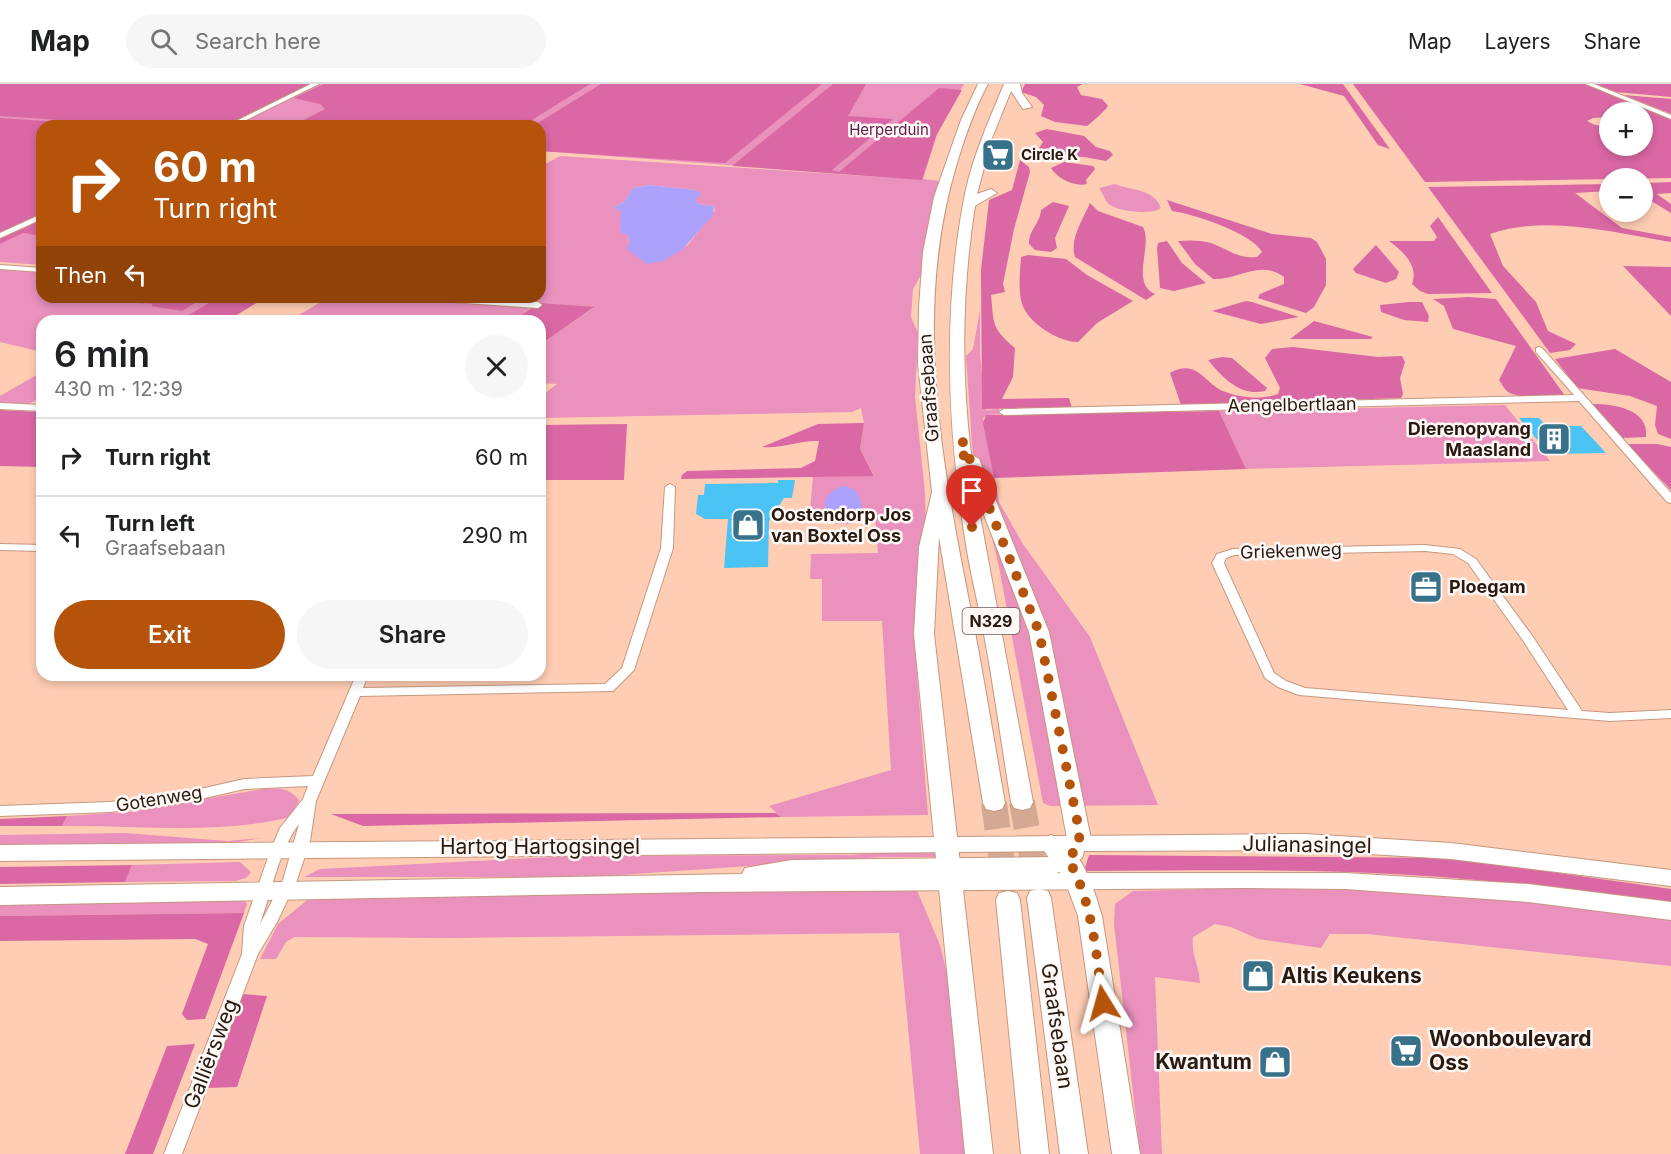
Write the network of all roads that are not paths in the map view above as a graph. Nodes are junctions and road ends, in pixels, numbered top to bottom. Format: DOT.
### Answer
graph roads {
  1 [pos="316,84"];
  2 [pos="983,84"];
  3 [pos="1009,84"];
  4 [pos="1015,84"];
  5 [pos="1589,84"];
  6 [pos="1027,107"];
  7 [pos="1671,117"];
  8 [pos="241,120"];
  9 [pos="991,193"];
  10 [pos="968,205"];
  11 [pos="36,219"];
  12 [pos="0,236"];
  13 [pos="0,267"];
  14 [pos="36,270"];
  15 [pos="509,303"];
  16 [pos="538,305"];
  17 [pos="1539,350"];
  18 [pos="1580,398"];
  19 [pos="0,406"];
  20 [pos="36,408"];
  21 [pos="1004,412"];
  22 [pos="962,440"];
  23 [pos="670,487"];
  24 [pos="939,492"];
  25 [pos="1671,500"];
  26 [pos="0,546"];
  27 [pos="36,548"];
  28 [pos="360,681"];
  29 [pos="356,692"];
  30 [pos="1671,714"];
  31 [pos="1578,715"];
  32 [pos="318,781"];
  33 [pos="309,801"];
  34 [pos="1023,802"];
  35 [pos="994,803"];
  36 [pos="0,811"];
  37 [pos="278,849"];
  38 [pos="301,849"];
  39 [pos="0,853"];
  40 [pos="1070,857"];
  41 [pos="949,864"];
  42 [pos="1671,878"];
  43 [pos="285,889"];
  44 [pos="262,890"];
  45 [pos="0,896"];
  46 [pos="1039,898"];
  47 [pos="1008,900"];
  48 [pos="1671,911"];
  49 [pos="250,954"];
  50 [pos="173,1154"];
  51 [pos="979,1154"];
  52 [pos="1035,1154"];
  53 [pos="1074,1154"];
  54 [pos="1126,1154"];
  1 -- 8 [label="street"];
  2 -- 24 [label="main road, Graafsebaan / N329"];
  3 -- 10 [label="main road, Graafsebaan / N329"];
  4 -- 6 [label="main road"];
  5 -- 7 [label="street"];
  9 -- 10 [label="main road"];
  10 -- 22 [label="main road, Graafsebaan / N329"];
  11 -- 12 [label="street"];
  13 -- 14 [label="street"];
  15 -- 16 [label="street"];
  17 -- 18 [label="street"];
  18 -- 21 [label="street, Aengelbertlaan"];
  18 -- 25 [label="street"];
  19 -- 20 [label="street"];
  22 -- 34 [label="main road, Graafsebaan / N329"];
  22 -- 40 [label="main road, N329"];
  23 -- 29 [label="street"];
  24 -- 35 [label="main road, Graafsebaan / N329"];
  24 -- 41 [label="main road, N329"];
  26 -- 27 [label="street"];
  28 -- 29 [label="street, Galliërsweg"];
  29 -- 32 [label="street, Galliërsweg"];
  30 -- 31 [label="street, Griekenweg"];
  31 -- 31 [label="street, Griekenweg"];
  32 -- 33 [label="street, Galliërsweg"];
  32 -- 36 [label="street, Gotenweg"];
  33 -- 37 [label="street, Galliërsweg"];
  33 -- 38 [label="street, Galliërsweg"];
  37 -- 38 [label="street, Hartog Hartogsingel"];
  37 -- 39 [label="street, Hartog Hartogsingel"];
  37 -- 44 [label="street, Galliërsweg"];
  38 -- 41 [label="street, Hartog Hartogsingel"];
  38 -- 43 [label="street, Galliërsweg"];
  40 -- 41 [label="street, Julianasingel"];
  40 -- 41 [label="street, Hartog Hartogsingel"];
  40 -- 42 [label="street, Julianasingel"];
  40 -- 48 [label="street, Julianasingel"];
  40 -- 54 [label="main road, N329"];
  41 -- 43 [label="street, Hartog Hartogsingel"];
  41 -- 51 [label="main road, N329"];
  43 -- 44 [label="street, Hartog Hartogsingel"];
  43 -- 49 [label="street, Galliërsweg"];
  44 -- 45 [label="street, Hartog Hartogsingel"];
  44 -- 49 [label="street, Galliërsweg"];
  46 -- 53 [label="main road, Graafsebaan"];
  47 -- 52 [label="main road, Graafsebaan"];
  49 -- 50 [label="street, Galliërsweg"];
}
